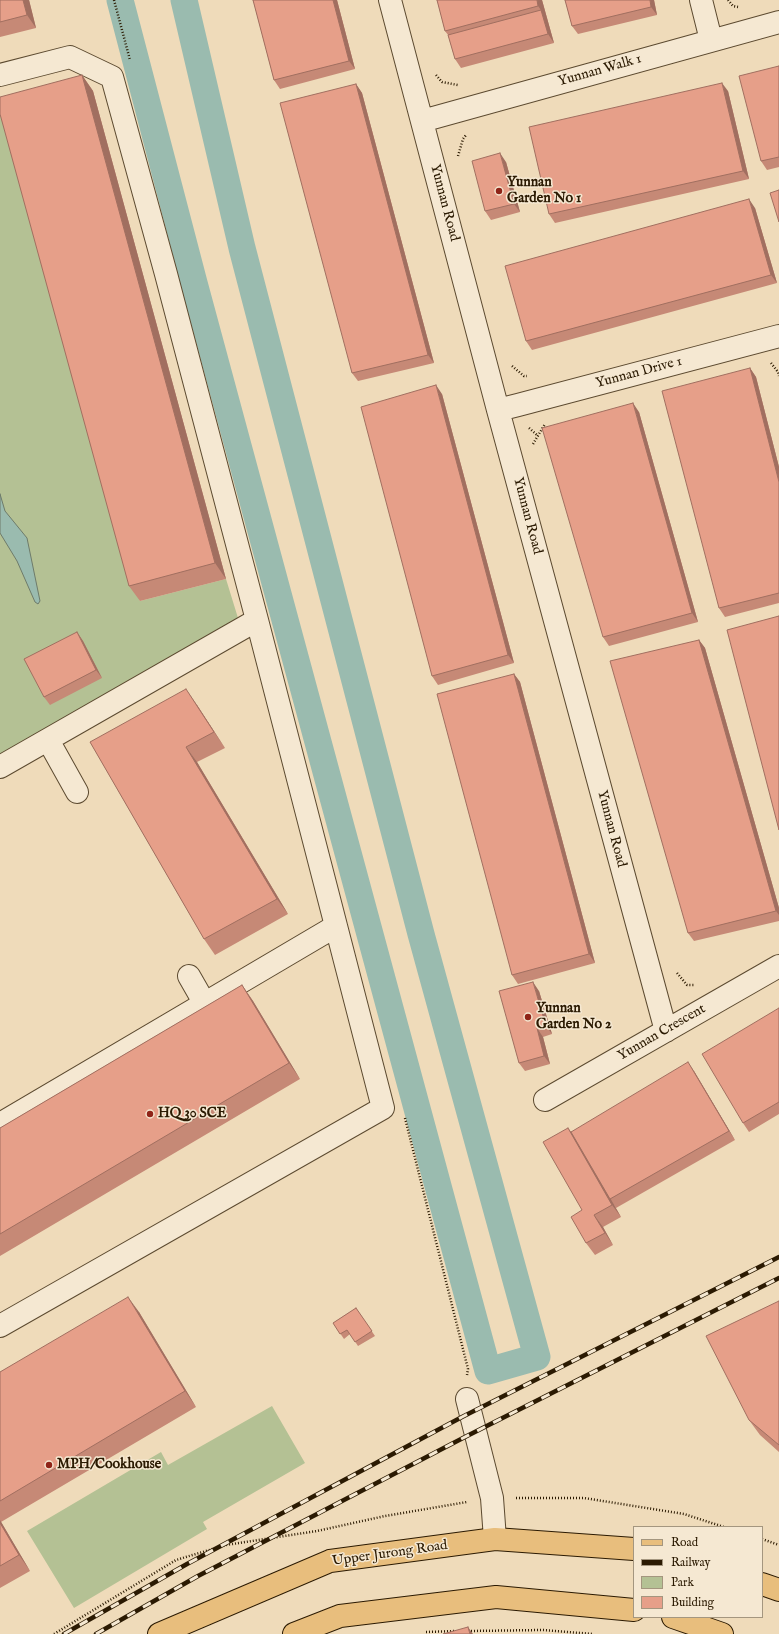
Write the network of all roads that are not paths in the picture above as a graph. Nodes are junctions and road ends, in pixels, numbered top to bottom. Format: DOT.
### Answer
graph roads {
  1 [pos="390,0"];
  2 [pos="701,0"];
  3 [pos="779,22"];
  4 [pos="711,40"];
  5 [pos="0,75"];
  6 [pos="422,120"];
  7 [pos="779,336"];
  8 [pos="498,410"];
  9 [pos="257,620"];
  10 [pos="48,740"];
  11 [pos="0,767"];
  12 [pos="77,792"];
  13 [pos="336,926"];
  14 [pos="779,966"];
  15 [pos="189,976"];
  16 [pos="205,1004"];
  17 [pos="666,1031"];
  18 [pos="545,1100"];
  19 [pos="0,1124"];
  20 [pos="0,1326"];
  21 [pos="467,1399"];
  22 [pos="495,1539"];
  23 [pos="633,1549"];
  24 [pos="763,1584"];
  25 [pos="779,1590"];
  26 [pos="633,1610"];
  27 [pos="676,1618"];
  28 [pos="159,1634"];
  29 [pos="294,1634"];
  30 [pos="722,1634"];
  1 -- 6 [label="street, Yunnan Road"];
  2 -- 4 [label="street"];
  3 -- 4 [label="street, Yunnan Walk 1"];
  4 -- 6 [label="street, Yunnan Walk 1"];
  5 -- 9 [label="street"];
  6 -- 8 [label="street, Yunnan Road"];
  7 -- 8 [label="street, Yunnan Drive 1"];
  8 -- 17 [label="street, Yunnan Road"];
  9 -- 10 [label="street"];
  9 -- 13 [label="street"];
  10 -- 11 [label="street"];
  10 -- 12 [label="street"];
  13 -- 16 [label="street"];
  13 -- 20 [label="street"];
  14 -- 17 [label="street, Yunnan Crescent"];
  15 -- 16 [label="street"];
  16 -- 19 [label="street"];
  17 -- 18 [label="street, Yunnan Crescent"];
  21 -- 22 [label="street"];
  22 -- 23 [label="main road, Upper Jurong Road"];
  22 -- 28 [label="main road, Upper Jurong Road"];
  24 -- 25 [label="main road"];
  26 -- 29 [label="main road"];
  27 -- 30 [label="main road"];
}
